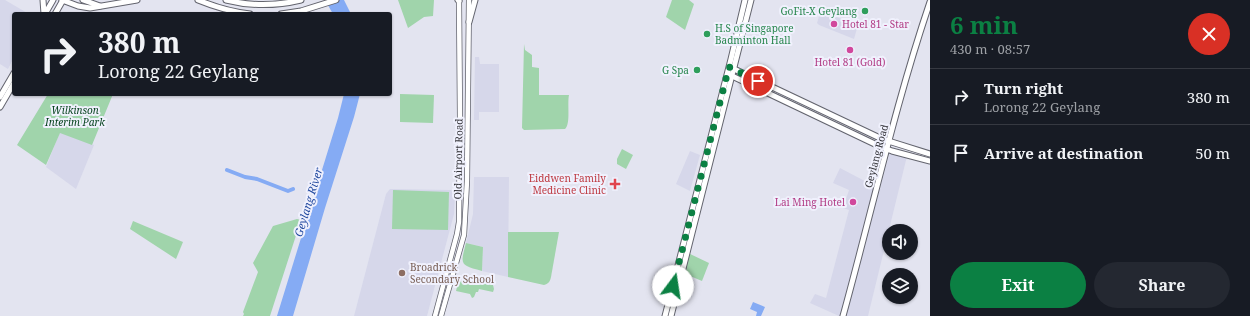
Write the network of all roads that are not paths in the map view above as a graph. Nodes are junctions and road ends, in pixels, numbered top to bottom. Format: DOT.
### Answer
graph roads {
  1 [pos="43,0"];
  2 [pos="53,0"];
  3 [pos="62,0"];
  4 [pos="83,0"];
  5 [pos="137,0"];
  6 [pos="198,0"];
  7 [pos="226,0"];
  8 [pos="301,0"];
  9 [pos="336,0"];
  10 [pos="459,0"];
  11 [pos="469,0"];
  12 [pos="474,0"];
  13 [pos="744,0"];
  14 [pos="751,0"];
  15 [pos="930,2"];
  16 [pos="101,6"];
  17 [pos="44,12"];
  18 [pos="45,12"];
  19 [pos="56,12"];
  20 [pos="235,12"];
  21 [pos="301,12"];
  22 [pos="469,22"];
  23 [pos="729,67"];
  24 [pos="735,69"];
  25 [pos="727,74"];
  26 [pos="733,76"];
  27 [pos="12,77"];
  28 [pos="12,86"];
  29 [pos="0,98"];
  30 [pos="0,107"];
  31 [pos="889,142"];
  32 [pos="887,149"];
  33 [pos="930,154"];
  34 [pos="930,161"];
  35 [pos="435,316"];
  36 [pos="441,316"];
  37 [pos="665,316"];
  38 [pos="671,316"];
  39 [pos="842,316"];
  1 -- 17 [label="main road"];
  2 -- 18 [label="main road"];
  3 -- 16 [label="main road"];
  3 -- 19 [label="main road"];
  4 -- 16 [label="main road"];
  5 -- 16 [label="main road"];
  6 -- 20 [label="main road"];
  7 -- 8 [label="main road"];
  9 -- 21 [label="main road"];
  10 -- 35 [label="main road, Old Airport Road"];
  11 -- 22 [label="main road, Old Airport Road"];
  12 -- 22 [label="main road"];
  13 -- 23 [label="main road"];
  14 -- 24 [label="main road"];
  15 -- 31 [label="main road, Geylang Road"];
  22 -- 36 [label="main road, Old Airport Road"];
  23 -- 24 [label="main road"];
  23 -- 25 [label="main road"];
  24 -- 26 [label="main road"];
  24 -- 31 [label="main road"];
  25 -- 26 [label="main road"];
  25 -- 37 [label="main road"];
  26 -- 32 [label="main road"];
  26 -- 38 [label="main road"];
  27 -- 29 [label="main road"];
  28 -- 30 [label="main road"];
  31 -- 32 [label="main road, Geylang Road"];
  31 -- 33 [label="main road"];
  32 -- 34 [label="main road"];
  32 -- 39 [label="main road, Geylang Road"];
}
